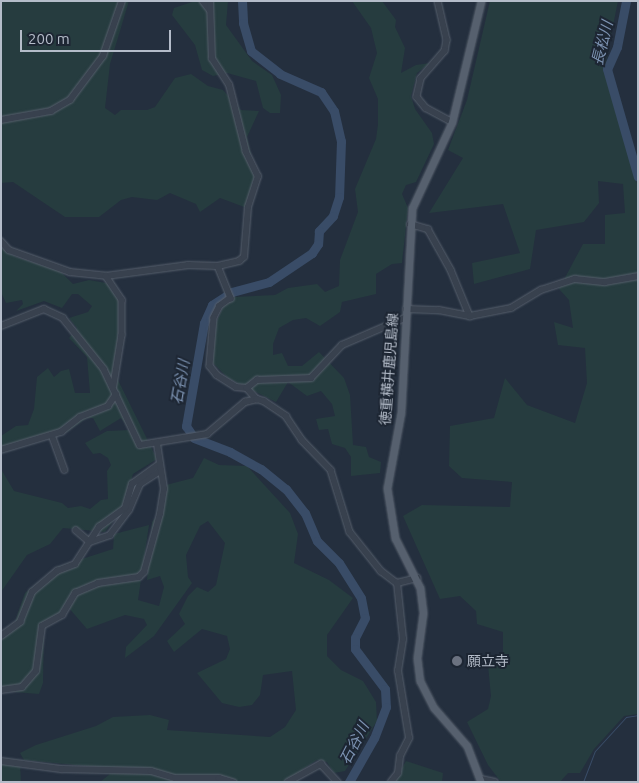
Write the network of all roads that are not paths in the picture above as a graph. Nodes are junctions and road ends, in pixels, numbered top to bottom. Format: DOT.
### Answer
graph roads {
  1 [pos="122,1"];
  2 [pos="203,1"];
  3 [pos="210,1"];
  4 [pos="438,1"];
  5 [pos="481,1"];
  6 [pos="211,11"];
  7 [pos="1,120"];
  8 [pos="452,122"];
  9 [pos="410,224"];
  10 [pos="1,242"];
  11 [pos="218,266"];
  12 [pos="106,276"];
  13 [pos="638,276"];
  14 [pos="406,309"];
  15 [pos="470,316"];
  16 [pos="405,318"];
  17 [pos="1,326"];
  18 [pos="114,385"];
  19 [pos="247,388"];
  20 [pos="116,394"];
  21 [pos="256,399"];
  22 [pos="52,434"];
  23 [pos="157,444"];
  24 [pos="1,450"];
  25 [pos="159,468"];
  26 [pos="65,470"];
  27 [pos="76,530"];
  28 [pos="90,542"];
  29 [pos="418,578"];
  30 [pos="397,583"];
  31 [pos="1,636"];
  32 [pos="1,690"];
  33 [pos="1,761"];
  34 [pos="481,780"];
  35 [pos="233,782"];
  36 [pos="288,782"];
  37 [pos="338,782"];
  38 [pos="391,782"];
  39 [pos="495,782"];
  1 -- 7 [label="street"];
  2 -- 6 [label="street"];
  3 -- 6 [label="street"];
  4 -- 8 [label="street"];
  5 -- 8 [label="main road, 徳重横井鹿児島線"];
  6 -- 11 [label="street"];
  8 -- 9 [label="main road, 徳重横井鹿児島線"];
  9 -- 14 [label="main road, 徳重横井鹿児島線"];
  9 -- 15 [label="street"];
  10 -- 12 [label="street"];
  11 -- 12 [label="street"];
  11 -- 19 [label="street"];
  12 -- 18 [label="street"];
  13 -- 15 [label="street"];
  14 -- 15 [label="street"];
  14 -- 16 [label="main road, 徳重横井鹿児島線"];
  16 -- 19 [label="street"];
  16 -- 29 [label="main road, 徳重横井鹿児島線"];
  17 -- 18 [label="street"];
  18 -- 20 [label="street"];
  19 -- 21 [label="street"];
  20 -- 22 [label="street"];
  20 -- 23 [label="street"];
  21 -- 23 [label="street"];
  21 -- 30 [label="street"];
  22 -- 24 [label="street"];
  22 -- 26 [label="street"];
  23 -- 25 [label="street"];
  25 -- 28 [label="street"];
  25 -- 28 [label="street"];
  25 -- 32 [label="street"];
  27 -- 28 [label="street"];
  28 -- 31 [label="street"];
  29 -- 30 [label="street"];
  29 -- 34 [label="main road, 徳重横井鹿児島線"];
  30 -- 38 [label="street"];
  33 -- 35 [label="street"];
  34 -- 39 [label="street"];
  36 -- 37 [label="street"];
}
